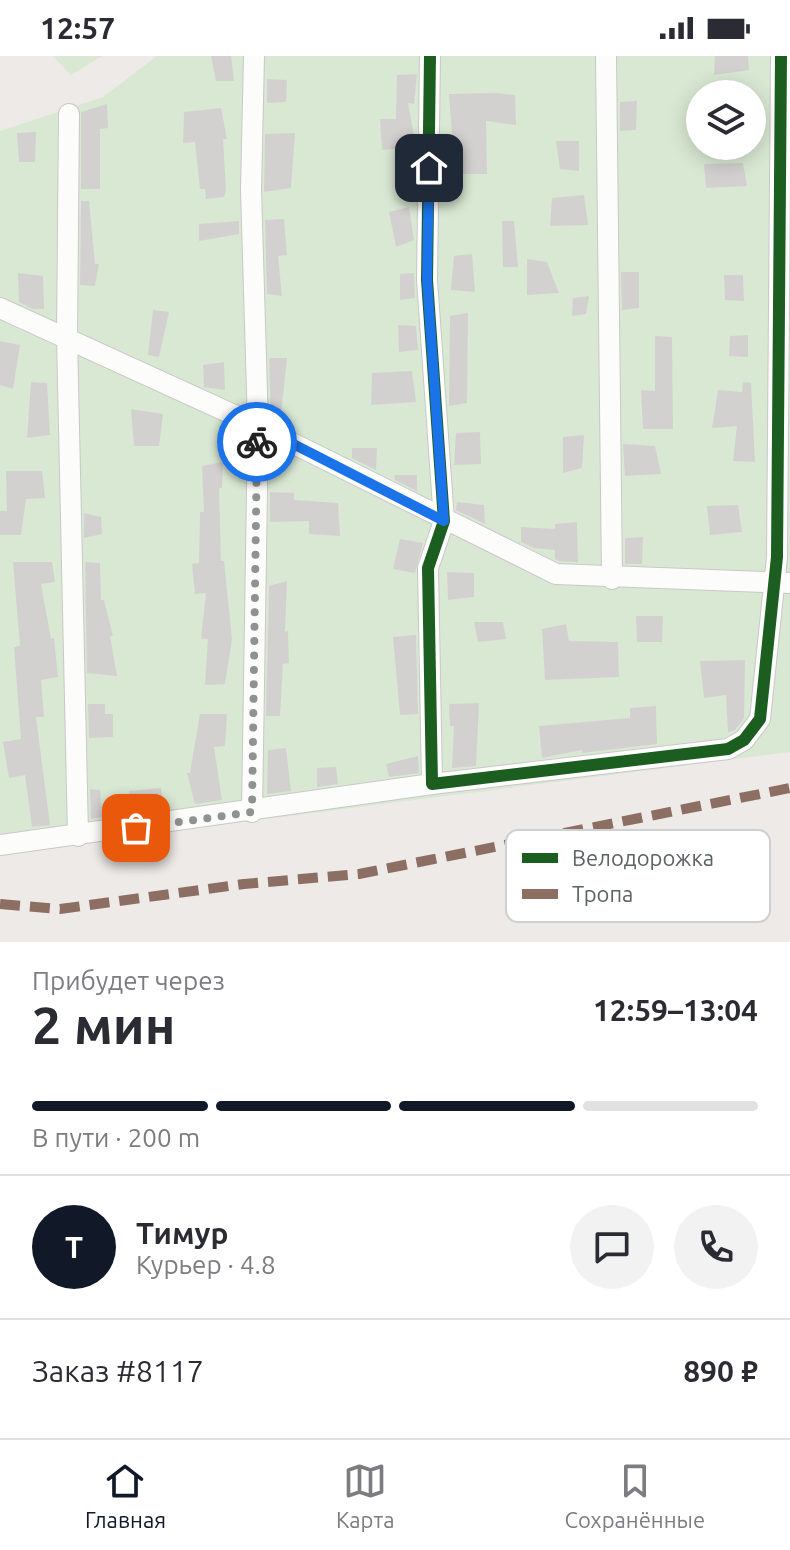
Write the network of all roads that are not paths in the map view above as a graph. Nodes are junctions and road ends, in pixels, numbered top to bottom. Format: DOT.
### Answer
graph roads {
  1 [pos="254,56"];
  2 [pos="430,56"];
  3 [pos="606,56"];
  4 [pos="781,56"];
  5 [pos="69,114"];
  6 [pos="0,308"];
  7 [pos="67,337"];
  8 [pos="258,426"];
  9 [pos="444,521"];
  10 [pos="612,579"];
  11 [pos="781,583"];
  12 [pos="432,784"];
  13 [pos="252,812"];
  14 [pos="78,836"];
  15 [pos="0,845"];
  1 -- 8 [label="street"];
  2 -- 9 [label="street"];
  3 -- 10 [label="street"];
  4 -- 11 [label="street"];
  5 -- 7 [label="street"];
  6 -- 7 [label="street"];
  7 -- 8 [label="street"];
  7 -- 14 [label="street"];
  8 -- 9 [label="street"];
  8 -- 13 [label="street"];
  9 -- 10 [label="street"];
  9 -- 12 [label="street"];
  10 -- 11 [label="street"];
  11 -- 12 [label="street"];
  12 -- 13 [label="street"];
  13 -- 14 [label="street"];
  14 -- 15 [label="street"];
}
